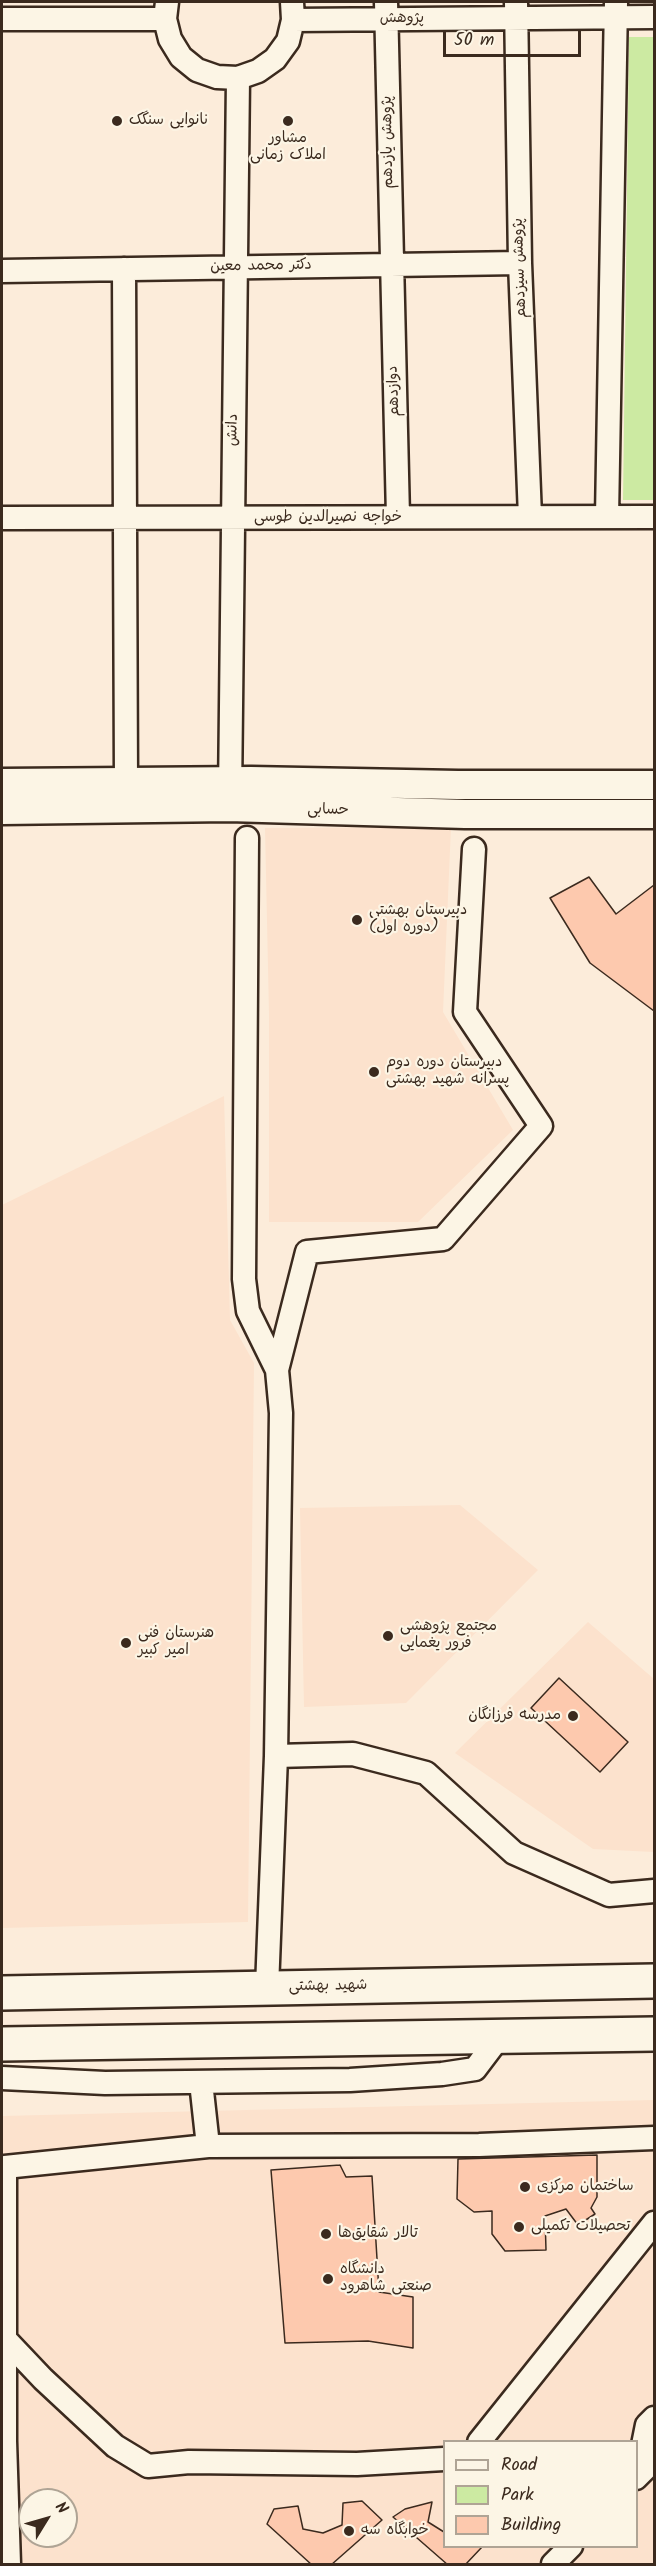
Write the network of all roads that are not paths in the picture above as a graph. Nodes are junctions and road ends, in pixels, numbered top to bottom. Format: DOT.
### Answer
graph roads {
  1 [pos="616,9"];
  2 [pos="72,10"];
  3 [pos="166,10"];
  4 [pos="386,10"];
  5 [pos="516,10"];
  6 [pos="292,11"];
  7 [pos="654,17"];
  8 [pos="2,19"];
  9 [pos="237,78"];
  10 [pos="520,263"];
  11 [pos="391,265"];
  12 [pos="236,267"];
  13 [pos="124,269"];
  14 [pos="2,271"];
  15 [pos="530,517"];
  16 [pos="607,517"];
  17 [pos="654,517"];
  18 [pos="2,518"];
  19 [pos="126,518"];
  20 [pos="233,518"];
  21 [pos="398,518"];
  22 [pos="126,782"];
  23 [pos="2,783"];
  24 [pos="654,785"];
  25 [pos="230,794"];
  26 [pos="2,810"];
  27 [pos="654,814"];
  28 [pos="247,837"];
  29 [pos="474,849"];
  30 [pos="277,1370"];
  31 [pos="276,1756"];
  32 [pos="654,1891"];
  33 [pos="654,1981"];
  34 [pos="267,1988"];
  35 [pos="2,1993"];
  36 [pos="654,2034"];
  37 [pos="500,2036"];
  38 [pos="2,2044"];
  39 [pos="2,2078"];
  40 [pos="201,2082"];
  41 [pos="654,2138"];
  42 [pos="208,2146"];
  43 [pos="3,2167"];
  44 [pos="654,2223"];
  45 [pos="6,2341"];
  46 [pos="654,2418"];
  47 [pos="481,2440"];
  48 [pos="443,2459"];
  49 [pos="645,2467"];
  50 [pos="570,2548"];
  51 [pos="9,2565"];
  52 [pos="553,2565"];
  1 -- 5 [label="street, پژوهش"];
  1 -- 7 [label="street, پژوهش"];
  1 -- 16 [label="street"];
  2 -- 3 [label="street"];
  2 -- 8 [label="street"];
  3 -- 9 [label="street"];
  4 -- 5 [label="street, پژوهش"];
  4 -- 6 [label="street, پژوهش"];
  4 -- 11 [label="street, پژوهش یازدهم"];
  5 -- 10 [label="street, پژوهش سیزدهم"];
  6 -- 9 [label="street"];
  9 -- 12 [label="street, دانش"];
  10 -- 11 [label="street, دکتر محمد معین"];
  10 -- 15 [label="street, پژوهش سیزدهم"];
  11 -- 12 [label="street, دکتر محمد معین"];
  11 -- 21 [label="street, دوازدهم"];
  12 -- 13 [label="street, دکتر محمد معین"];
  12 -- 20 [label="street, دانش"];
  13 -- 14 [label="street, دکتر محمد معین"];
  13 -- 19 [label="street"];
  15 -- 16 [label="street, خواجه نصیرالدین طوسی"];
  15 -- 21 [label="street, خواجه نصیرالدین طوسی"];
  16 -- 17 [label="street, خواجه نصیرالدین طوسی"];
  18 -- 19 [label="street, خواجه نصیرالدین طوسی"];
  19 -- 20 [label="street, خواجه نصیرالدین طوسی"];
  19 -- 22 [label="street"];
  20 -- 21 [label="street, خواجه نصیرالدین طوسی"];
  20 -- 25 [label="street, دانش"];
  22 -- 23 [label="main road, حسابی"];
  22 -- 25 [label="main road, حسابی"];
  24 -- 25 [label="main road, حسابی"];
  25 -- 26 [label="main road, حسابی"];
  25 -- 27 [label="main road, حسابی"];
  28 -- 30 [label="street"];
  29 -- 30 [label="street"];
  30 -- 31 [label="street"];
  31 -- 32 [label="street"];
  31 -- 34 [label="street"];
  33 -- 34 [label="highway, شهید بهشتی"];
  34 -- 35 [label="highway, شهید بهشتی"];
  36 -- 37 [label="highway"];
  37 -- 38 [label="highway"];
  37 -- 40 [label="street"];
  39 -- 40 [label="street"];
  40 -- 42 [label="street"];
  41 -- 42 [label="street"];
  42 -- 43 [label="street"];
  43 -- 45 [label="street"];
  44 -- 47 [label="street"];
  45 -- 48 [label="street"];
  45 -- 51 [label="street"];
  46 -- 49 [label="street"];
  50 -- 52 [label="street"];
}
